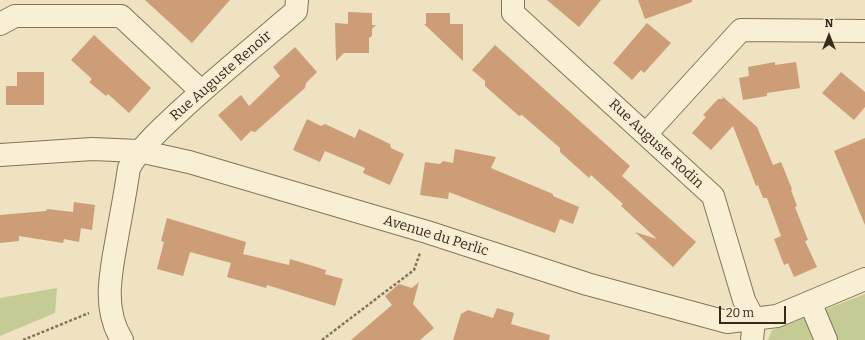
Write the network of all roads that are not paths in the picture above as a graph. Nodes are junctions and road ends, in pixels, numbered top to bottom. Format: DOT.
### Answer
graph roads {
  1 [pos="297,0"];
  2 [pos="513,0"];
  3 [pos="0,24"];
  4 [pos="865,31"];
  5 [pos="201,91"];
  6 [pos="646,134"];
  7 [pos="139,151"];
  8 [pos="0,156"];
  9 [pos="865,279"];
  10 [pos="810,302"];
  11 [pos="753,330"];
  12 [pos="122,340"];
  13 [pos="826,340"];
  1 -- 5 [label="street, Rue Auguste Renoir"];
  2 -- 6 [label="street, Rue Auguste Rodin"];
  3 -- 5 [label="street"];
  4 -- 6 [label="street"];
  5 -- 7 [label="street, Rue Auguste Renoir"];
  6 -- 11 [label="street, Rue Auguste Rodin"];
  7 -- 8 [label="street, Avenue du Perlic"];
  7 -- 11 [label="street, Avenue du Perlic"];
  7 -- 12 [label="street, Rue Auguste Renoir"];
  9 -- 10 [label="street, Avenue du Perlic"];
  10 -- 11 [label="street, Avenue du Perlic"];
  10 -- 13 [label="street"];
}
